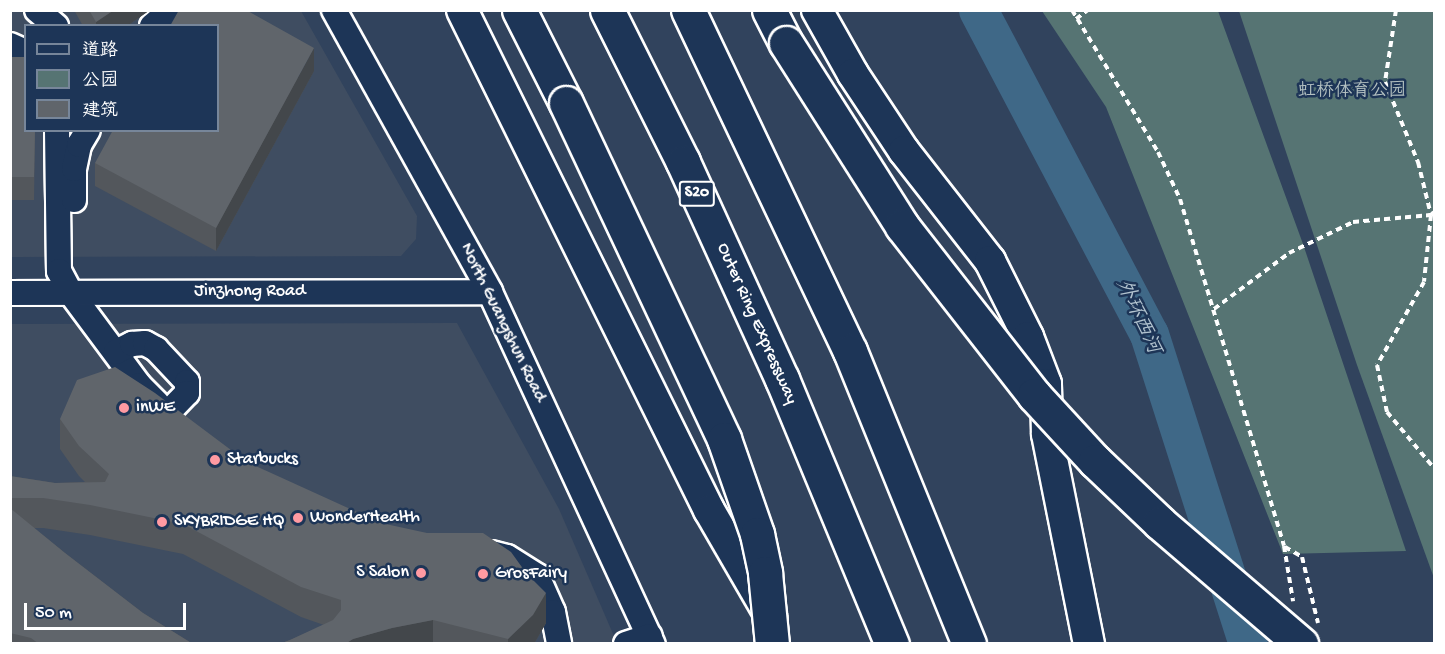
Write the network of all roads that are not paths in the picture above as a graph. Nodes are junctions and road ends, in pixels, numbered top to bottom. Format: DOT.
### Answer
graph roads {
  1 [pos="37,10"];
  2 [pos="171,10"];
  3 [pos="334,10"];
  4 [pos="462,10"];
  5 [pos="519,10"];
  6 [pos="607,10"];
  7 [pos="688,10"];
  8 [pos="769,10"];
  9 [pos="817,10"];
  10 [pos="54,24"];
  11 [pos="154,24"];
  12 [pos="10,45"];
  13 [pos="24,51"];
  14 [pos="57,132"];
  15 [pos="83,135"];
  16 [pos="70,292"];
  17 [pos="489,292"];
  18 [pos="10,293"];
  19 [pos="116,352"];
  20 [pos="474,549"];
  21 [pos="1310,634"];
  22 [pos="652,640"];
  23 [pos="559,644"];
  24 [pos="626,644"];
  25 [pos="772,644"];
  26 [pos="787,644"];
  27 [pos="892,644"];
  28 [pos="969,644"];
  29 [pos="1089,644"];
  1 -- 10 [label="street"];
  2 -- 11 [label="street"];
  3 -- 17 [label="street, North Guangshun Road"];
  4 -- 26 [label="main road"];
  5 -- 25 [label="highway, bridge"];
  6 -- 27 [label="highway, Outer Ring Expressway / S20"];
  7 -- 28 [label="highway"];
  8 -- 21 [label="highway, bridge"];
  9 -- 29 [label="main road"];
  12 -- 13 [label="street"];
  14 -- 16 [label="street"];
  15 -- 16 [label="street"];
  16 -- 17 [label="street, Jinzhong Road"];
  16 -- 18 [label="street, Jinzhong Road"];
  16 -- 19 [label="street"];
  17 -- 22 [label="street, North Guangshun Road"];
  19 -- 19 [label="street"];
  20 -- 23 [label="street"];
  22 -- 24 [label="street"];
}
